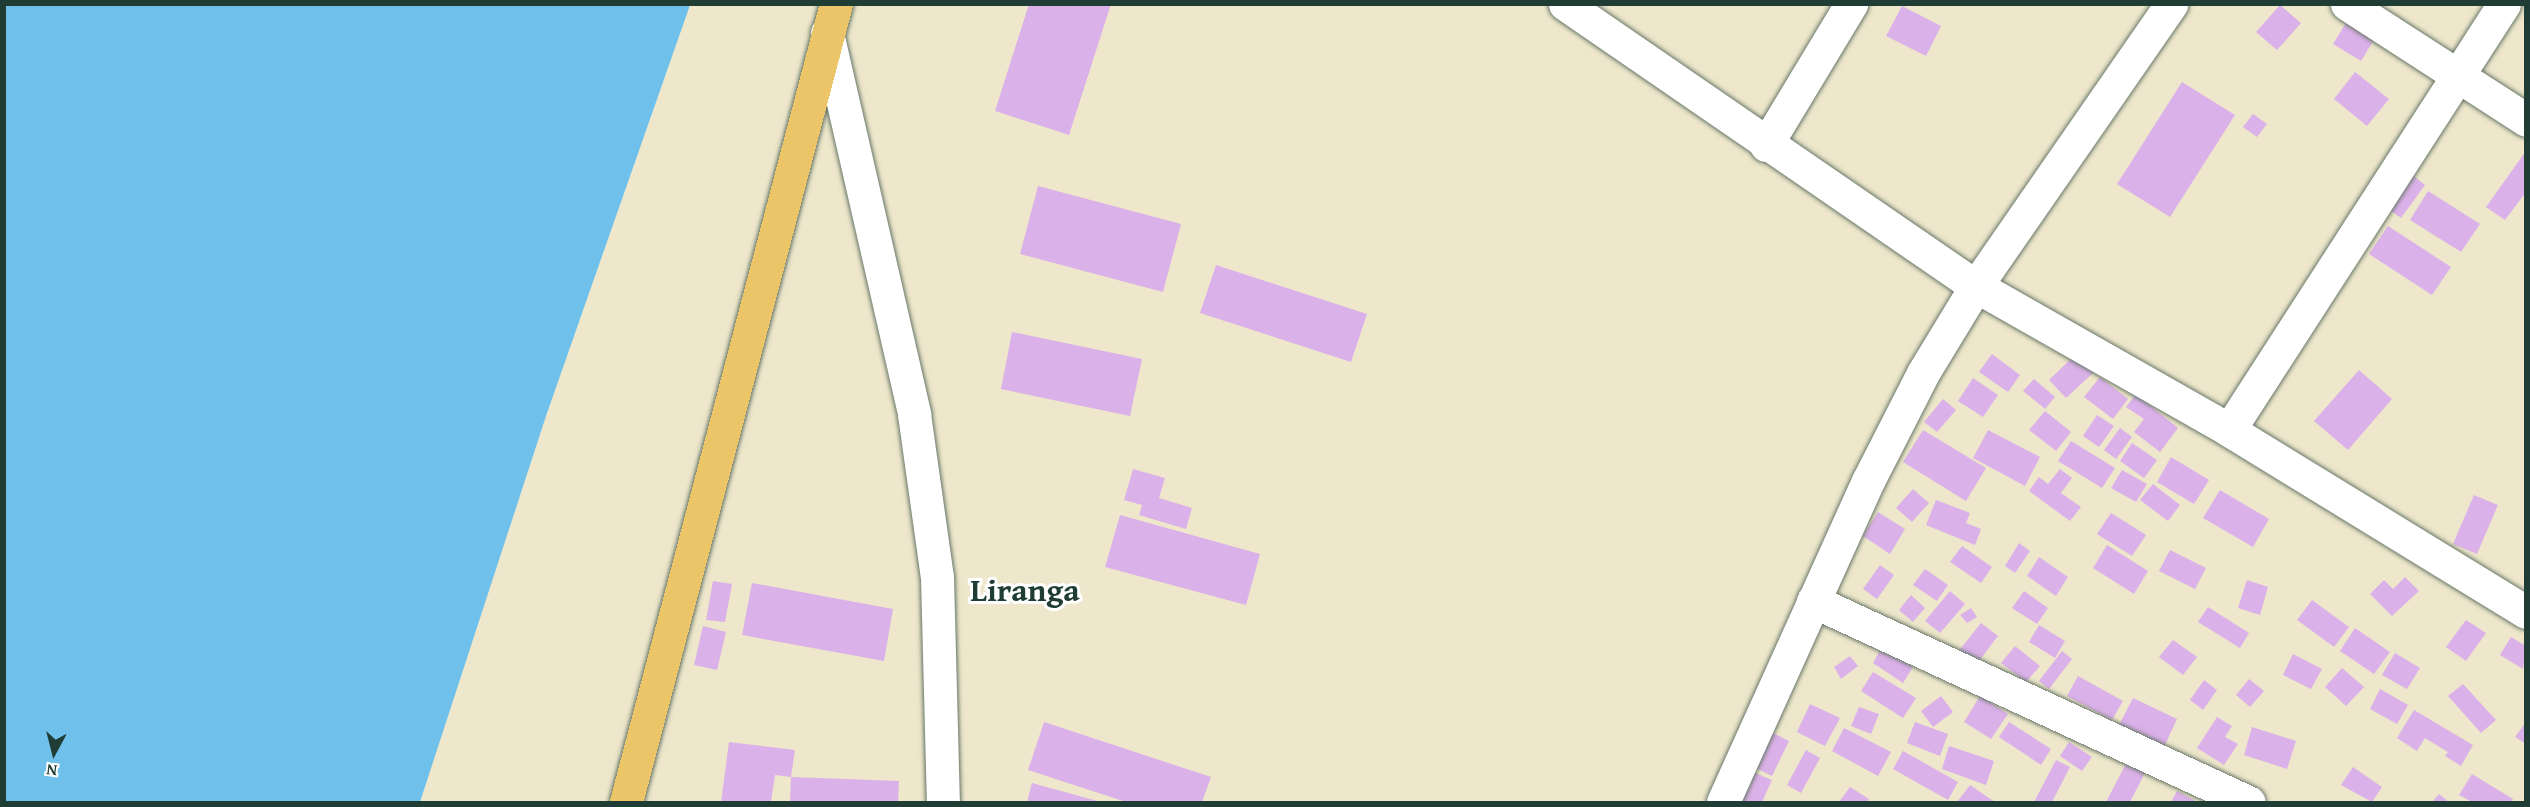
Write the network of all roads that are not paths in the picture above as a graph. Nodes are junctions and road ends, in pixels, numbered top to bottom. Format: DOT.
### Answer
graph roads {
  1 [pos="1565,4"];
  2 [pos="1851,4"];
  3 [pos="2171,4"];
  4 [pos="2347,4"];
  5 [pos="2504,4"];
  6 [pos="831,19"];
  7 [pos="2456,75"];
  8 [pos="2526,120"];
  9 [pos="1766,145"];
  10 [pos="1977,286"];
  11 [pos="2229,430"];
  12 [pos="1813,602"];
  13 [pos="2526,612"];
  14 [pos="626,802"];
  15 [pos="943,802"];
  16 [pos="1723,802"];
  17 [pos="2249,802"];
  1 -- 9 [label="street"];
  2 -- 9 [label="street"];
  3 -- 10 [label="street"];
  4 -- 7 [label="street"];
  5 -- 7 [label="street"];
  6 -- 14 [label="main road"];
  6 -- 15 [label="street"];
  7 -- 8 [label="street"];
  7 -- 11 [label="street"];
  9 -- 10 [label="street"];
  10 -- 11 [label="street"];
  10 -- 12 [label="street"];
  11 -- 13 [label="street"];
  12 -- 16 [label="street"];
  12 -- 17 [label="street"];
}
